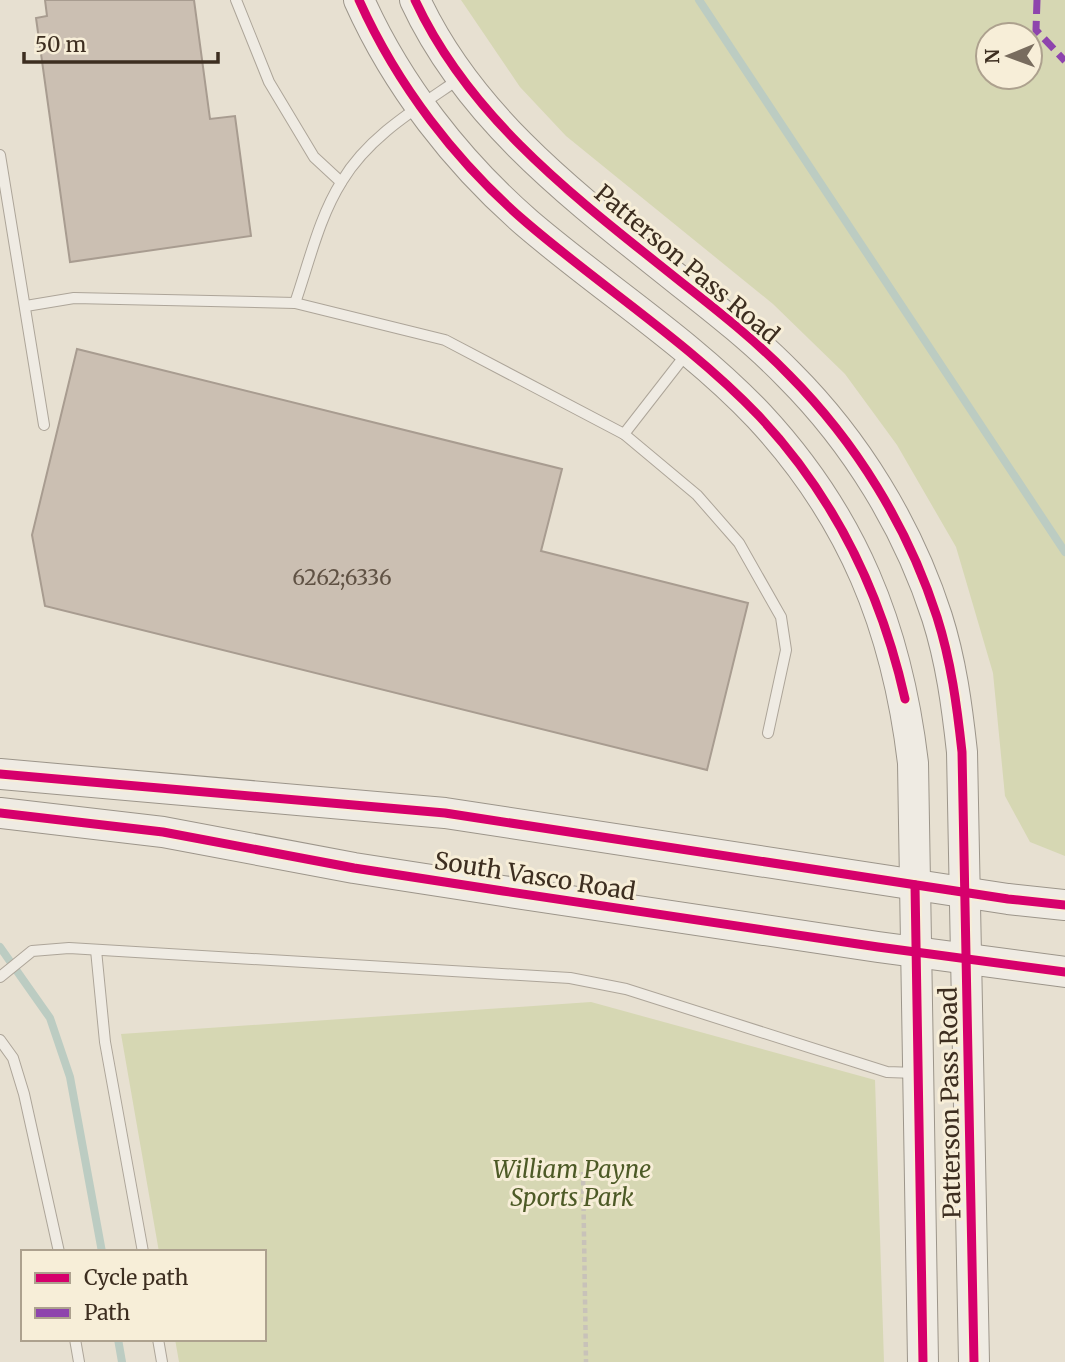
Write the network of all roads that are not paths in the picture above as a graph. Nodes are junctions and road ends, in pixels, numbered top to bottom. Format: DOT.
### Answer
graph roads {
  1 [pos="236,0"];
  2 [pos="359,0"];
  3 [pos="415,0"];
  4 [pos="461,77"];
  5 [pos="420,106"];
  6 [pos="0,155"];
  7 [pos="341,182"];
  8 [pos="295,303"];
  9 [pos="26,306"];
  10 [pos="688,352"];
  11 [pos="44,425"];
  12 [pos="624,434"];
  13 [pos="768,733"];
  14 [pos="0,774"];
  15 [pos="0,813"];
  16 [pos="915,885"];
  17 [pos="965,893"];
  18 [pos="1065,905"];
  19 [pos="96,950"];
  20 [pos="917,953"];
  21 [pos="967,960"];
  22 [pos="1065,972"];
  23 [pos="0,977"];
  24 [pos="0,1040"];
  25 [pos="919,1073"];
  26 [pos="59,1250"];
  27 [pos="143,1250"];
  28 [pos="75,1341"];
  29 [pos="158,1341"];
  30 [pos="79,1362"];
  31 [pos="162,1362"];
  32 [pos="923,1362"];
  33 [pos="974,1362"];
  1 -- 7 [label="lane"];
  2 -- 5 [label="main road, Patterson Pass Road"];
  3 -- 4 [label="main road, Patterson Pass Road"];
  4 -- 5 [label="lane"];
  4 -- 17 [label="main road, Patterson Pass Road"];
  5 -- 7 [label="lane"];
  5 -- 10 [label="main road, Patterson Pass Road"];
  6 -- 9 [label="lane"];
  7 -- 8 [label="lane"];
  8 -- 9 [label="lane"];
  8 -- 12 [label="lane"];
  9 -- 11 [label="lane"];
  10 -- 12 [label="lane"];
  10 -- 16 [label="main road, Patterson Pass Road"];
  12 -- 13 [label="lane"];
  14 -- 16 [label="main road, South Vasco Road"];
  15 -- 20 [label="main road, South Vasco Road"];
  16 -- 17 [label="main road, South Vasco Road"];
  16 -- 20 [label="main road, Patterson Pass Road"];
  17 -- 18 [label="main road, South Vasco Road"];
  17 -- 21 [label="main road, Patterson Pass Road"];
  19 -- 23 [label="lane"];
  19 -- 25 [label="lane"];
  19 -- 27 [label="lane"];
  20 -- 21 [label="main road, South Vasco Road"];
  20 -- 25 [label="main road, Patterson Pass Road"];
  21 -- 22 [label="main road, South Vasco Road"];
  21 -- 33 [label="main road, Patterson Pass Road"];
  24 -- 26 [label="lane"];
  25 -- 32 [label="main road, Patterson Pass Road"];
  28 -- 30 [label="lane"];
  29 -- 31 [label="lane"];
}
